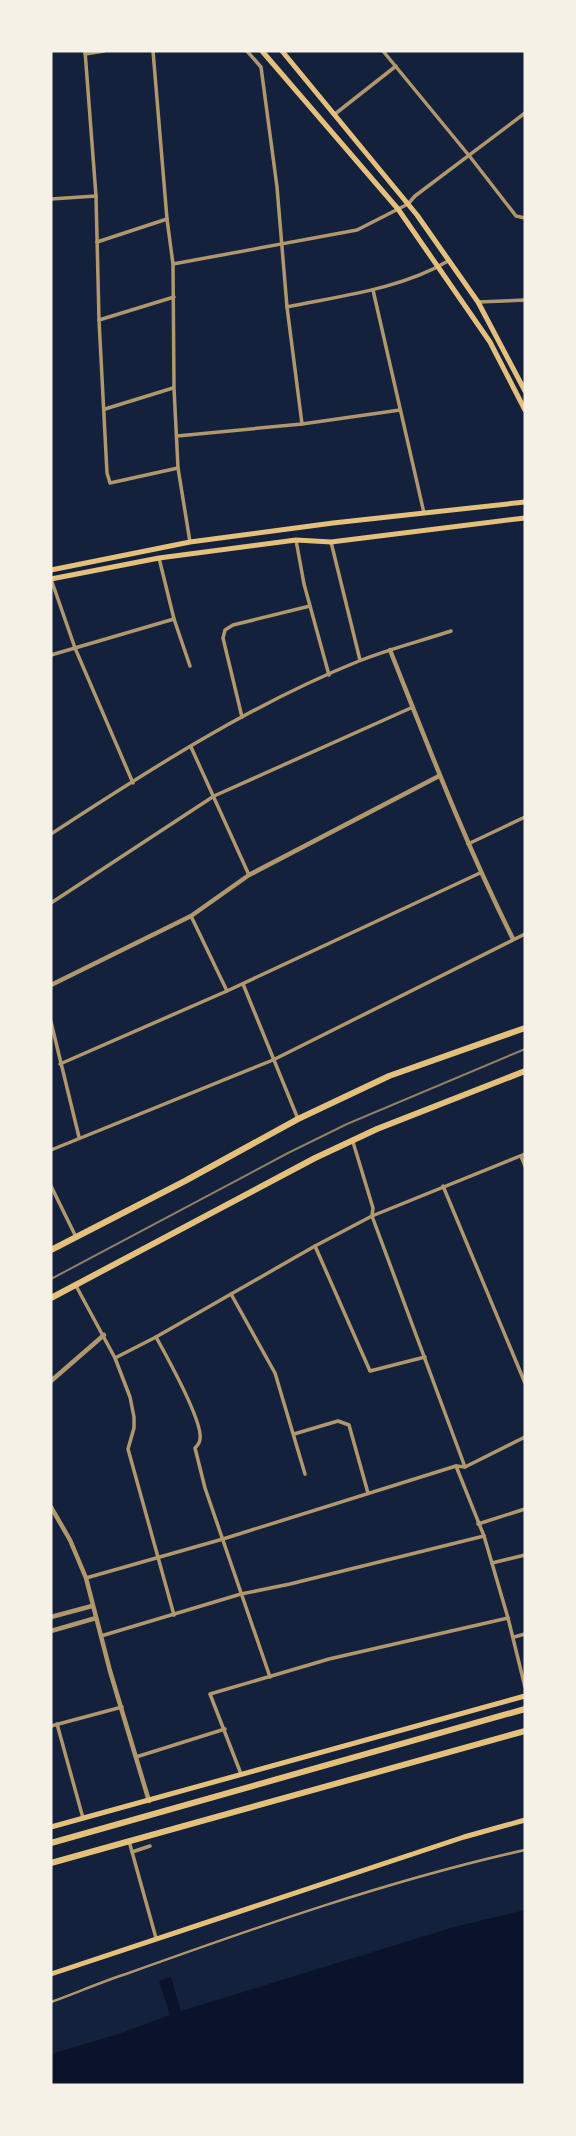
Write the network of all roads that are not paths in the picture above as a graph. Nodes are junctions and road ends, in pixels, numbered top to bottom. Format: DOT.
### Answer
graph roads {
  1 [pos="104,51"];
  2 [pos="153,51"];
  3 [pos="247,51"];
  4 [pos="262,51"];
  5 [pos="282,51"];
  6 [pos="383,51"];
  7 [pos="85,52"];
  8 [pos="270,61"];
  9 [pos="396,66"];
  10 [pos="261,67"];
  11 [pos="525,113"];
  12 [pos="335,114"];
  13 [pos="469,155"];
  14 [pos="96,196"];
  15 [pos="51,199"];
  16 [pos="408,204"];
  17 [pos="398,209"];
  18 [pos="525,218"];
  19 [pos="167,219"];
  20 [pos="97,242"];
  21 [pos="281,245"];
  22 [pos="449,260"];
  23 [pos="173,264"];
  24 [pos="439,266"];
  25 [pos="372,290"];
  26 [pos="174,297"];
  27 [pos="525,300"];
  28 [pos="478,302"];
  29 [pos="286,307"];
  30 [pos="99,320"];
  31 [pos="174,388"];
  32 [pos="525,391"];
  33 [pos="105,409"];
  34 [pos="400,410"];
  35 [pos="525,410"];
  36 [pos="302,424"];
  37 [pos="177,436"];
  38 [pos="178,468"];
  39 [pos="525,502"];
  40 [pos="424,513"];
  41 [pos="525,518"];
  42 [pos="296,540"];
  43 [pos="190,542"];
  44 [pos="331,542"];
  45 [pos="159,558"];
  46 [pos="51,570"];
  47 [pos="51,579"];
  48 [pos="310,606"];
  49 [pos="174,619"];
  50 [pos="451,631"];
  51 [pos="75,648"];
  52 [pos="390,650"];
  53 [pos="51,655"];
  54 [pos="360,660"];
  55 [pos="190,666"];
  56 [pos="328,675"];
  57 [pos="412,707"];
  58 [pos="242,717"];
  59 [pos="191,747"];
  60 [pos="439,776"];
  61 [pos="133,783"];
  62 [pos="214,796"];
  63 [pos="525,817"];
  64 [pos="51,834"];
  65 [pos="468,844"];
  66 [pos="480,873"];
  67 [pos="249,875"];
  68 [pos="51,903"];
  69 [pos="191,916"];
  70 [pos="525,934"];
  71 [pos="513,939"];
  72 [pos="243,984"];
  73 [pos="51,985"];
  74 [pos="228,991"];
  75 [pos="51,1022"];
  76 [pos="525,1028"];
  77 [pos="273,1060"];
  78 [pos="60,1064"];
  79 [pos="525,1072"];
  80 [pos="298,1119"];
  81 [pos="79,1138"];
  82 [pos="352,1140"];
  83 [pos="51,1150"];
  84 [pos="523,1155"];
  85 [pos="525,1166"];
  86 [pos="51,1186"];
  87 [pos="443,1186"];
  88 [pos="372,1216"];
  89 [pos="76,1237"];
  90 [pos="315,1246"];
  91 [pos="51,1250"];
  92 [pos="75,1284"];
  93 [pos="232,1294"];
  94 [pos="51,1298"];
  95 [pos="104,1335"];
  96 [pos="156,1337"];
  97 [pos="425,1357"];
  98 [pos="115,1358"];
  99 [pos="51,1381"];
  100 [pos="525,1383"];
  101 [pos="293,1434"];
  102 [pos="525,1437"];
  103 [pos="456,1466"];
  104 [pos="465,1467"];
  105 [pos="304,1474"];
  106 [pos="368,1493"];
  107 [pos="51,1507"];
  108 [pos="525,1509"];
  109 [pos="478,1524"];
  110 [pos="484,1536"];
  111 [pos="223,1539"];
  112 [pos="525,1555"];
  113 [pos="157,1557"];
  114 [pos="492,1563"];
  115 [pos="86,1578"];
  116 [pos="242,1594"];
  117 [pos="92,1606"];
  118 [pos="174,1615"];
  119 [pos="51,1617"];
  120 [pos="96,1618"];
  121 [pos="508,1618"];
  122 [pos="51,1632"];
  123 [pos="525,1634"];
  124 [pos="101,1636"];
  125 [pos="513,1637"];
  126 [pos="270,1677"];
  127 [pos="525,1687"];
  128 [pos="525,1696"];
  129 [pos="122,1707"];
  130 [pos="525,1709"];
  131 [pos="57,1724"];
  132 [pos="51,1726"];
  133 [pos="225,1729"];
  134 [pos="525,1731"];
  135 [pos="136,1757"];
  136 [pos="242,1776"];
  137 [pos="149,1801"];
  138 [pos="83,1818"];
  139 [pos="525,1820"];
  140 [pos="51,1827"];
  141 [pos="129,1841"];
  142 [pos="51,1843"];
  143 [pos="150,1846"];
  144 [pos="525,1850"];
  145 [pos="132,1852"];
  146 [pos="51,1863"];
  147 [pos="156,1938"];
  148 [pos="51,1974"];
  149 [pos="51,2002"];
  1 -- 7 [label="street"];
  2 -- 19 [label="street"];
  3 -- 10 [label="street"];
  4 -- 8 [label="main road"];
  5 -- 12 [label="main road"];
  6 -- 9 [label="street"];
  7 -- 14 [label="street"];
  8 -- 10 [label="street"];
  8 -- 17 [label="main road"];
  9 -- 12 [label="street"];
  9 -- 13 [label="street"];
  10 -- 21 [label="street"];
  11 -- 13 [label="street"];
  12 -- 16 [label="main road"];
  13 -- 16 [label="street"];
  13 -- 18 [label="street"];
  14 -- 15 [label="street"];
  14 -- 20 [label="street"];
  16 -- 17 [label="street"];
  16 -- 22 [label="main road"];
  17 -- 21 [label="street"];
  17 -- 24 [label="main road"];
  19 -- 20 [label="street"];
  19 -- 23 [label="street"];
  20 -- 30 [label="street"];
  21 -- 23 [label="street"];
  21 -- 29 [label="street"];
  22 -- 24 [label="street"];
  22 -- 28 [label="main road"];
  23 -- 26 [label="street"];
  24 -- 25 [label="street"];
  24 -- 35 [label="main road"];
  25 -- 29 [label="street"];
  25 -- 34 [label="street"];
  26 -- 30 [label="street"];
  26 -- 31 [label="street"];
  27 -- 28 [label="street"];
  28 -- 32 [label="main road"];
  29 -- 36 [label="street"];
  30 -- 33 [label="street"];
  31 -- 33 [label="street"];
  31 -- 37 [label="street"];
  33 -- 38 [label="street"];
  34 -- 36 [label="street"];
  34 -- 40 [label="street"];
  36 -- 37 [label="street"];
  37 -- 38 [label="street"];
  38 -- 43 [label="street"];
  39 -- 40 [label="main road"];
  40 -- 43 [label="main road"];
  41 -- 44 [label="main road"];
  42 -- 44 [label="main road"];
  42 -- 45 [label="main road"];
  42 -- 48 [label="street"];
  43 -- 46 [label="main road"];
  44 -- 54 [label="street"];
  45 -- 47 [label="main road"];
  45 -- 49 [label="street"];
  47 -- 51 [label="street"];
  48 -- 56 [label="street"];
  48 -- 58 [label="street"];
  49 -- 51 [label="street"];
  49 -- 55 [label="street"];
  50 -- 52 [label="street"];
  51 -- 53 [label="street"];
  51 -- 61 [label="street"];
  52 -- 54 [label="street"];
  52 -- 57 [label="street"];
  54 -- 56 [label="street"];
  56 -- 58 [label="street"];
  57 -- 60 [label="street"];
  57 -- 62 [label="street"];
  58 -- 59 [label="street"];
  59 -- 61 [label="street"];
  59 -- 62 [label="street"];
  60 -- 65 [label="street"];
  60 -- 67 [label="street"];
  61 -- 64 [label="street"];
  62 -- 67 [label="street"];
  62 -- 68 [label="street"];
  63 -- 65 [label="street"];
  65 -- 66 [label="street"];
  66 -- 71 [label="street"];
  66 -- 72 [label="street"];
  67 -- 69 [label="street"];
  69 -- 73 [label="street"];
  69 -- 74 [label="street"];
  70 -- 71 [label="street"];
  71 -- 77 [label="street"];
  72 -- 74 [label="street"];
  72 -- 77 [label="street"];
  74 -- 78 [label="street"];
  75 -- 78 [label="street"];
  76 -- 80 [label="main road"];
  77 -- 80 [label="street"];
  77 -- 81 [label="street"];
  78 -- 81 [label="street"];
  79 -- 82 [label="main road"];
  80 -- 89 [label="main road"];
  81 -- 83 [label="street"];
  82 -- 88 [label="street"];
  82 -- 92 [label="main road"];
  84 -- 85 [label="street"];
  84 -- 87 [label="street"];
  86 -- 89 [label="street"];
  87 -- 88 [label="street"];
  87 -- 100 [label="street"];
  88 -- 90 [label="street"];
  88 -- 97 [label="street"];
  89 -- 91 [label="main road"];
  90 -- 93 [label="street"];
  90 -- 97 [label="street"];
  92 -- 94 [label="main road"];
  92 -- 95 [label="street"];
  93 -- 96 [label="street"];
  93 -- 101 [label="street"];
  95 -- 98 [label="street"];
  95 -- 99 [label="street"];
  96 -- 98 [label="street"];
  96 -- 111 [label="street"];
  97 -- 104 [label="street"];
  98 -- 113 [label="street"];
  101 -- 105 [label="street"];
  101 -- 106 [label="street"];
  102 -- 104 [label="street"];
  103 -- 104 [label="street"];
  103 -- 106 [label="street"];
  103 -- 109 [label="street"];
  106 -- 111 [label="street"];
  107 -- 115 [label="street"];
  108 -- 109 [label="street"];
  109 -- 110 [label="street"];
  110 -- 114 [label="street"];
  110 -- 116 [label="street"];
  111 -- 113 [label="street"];
  111 -- 116 [label="street"];
  112 -- 114 [label="street"];
  113 -- 115 [label="street"];
  113 -- 118 [label="street"];
  114 -- 121 [label="street"];
  115 -- 117 [label="street"];
  116 -- 118 [label="street"];
  116 -- 126 [label="street"];
  117 -- 119 [label="street"];
  117 -- 120 [label="street"];
  118 -- 124 [label="street"];
  120 -- 122 [label="street"];
  120 -- 124 [label="street"];
  121 -- 125 [label="street"];
  121 -- 126 [label="street"];
  123 -- 125 [label="street"];
  124 -- 129 [label="street"];
  125 -- 127 [label="street"];
  126 -- 133 [label="street"];
  128 -- 136 [label="main road"];
  129 -- 131 [label="street"];
  129 -- 135 [label="street"];
  130 -- 142 [label="main road"];
  131 -- 132 [label="street"];
  131 -- 138 [label="street"];
  133 -- 135 [label="street"];
  133 -- 136 [label="street"];
  134 -- 141 [label="main road"];
  135 -- 137 [label="street"];
  136 -- 137 [label="main road"];
  137 -- 138 [label="main road"];
  138 -- 140 [label="main road"];
  139 -- 147 [label="main road"];
  141 -- 145 [label="street"];
  141 -- 146 [label="main road"];
  143 -- 145 [label="street"];
  144 -- 149 [label="street"];
  145 -- 147 [label="street"];
  147 -- 148 [label="main road"];
}
